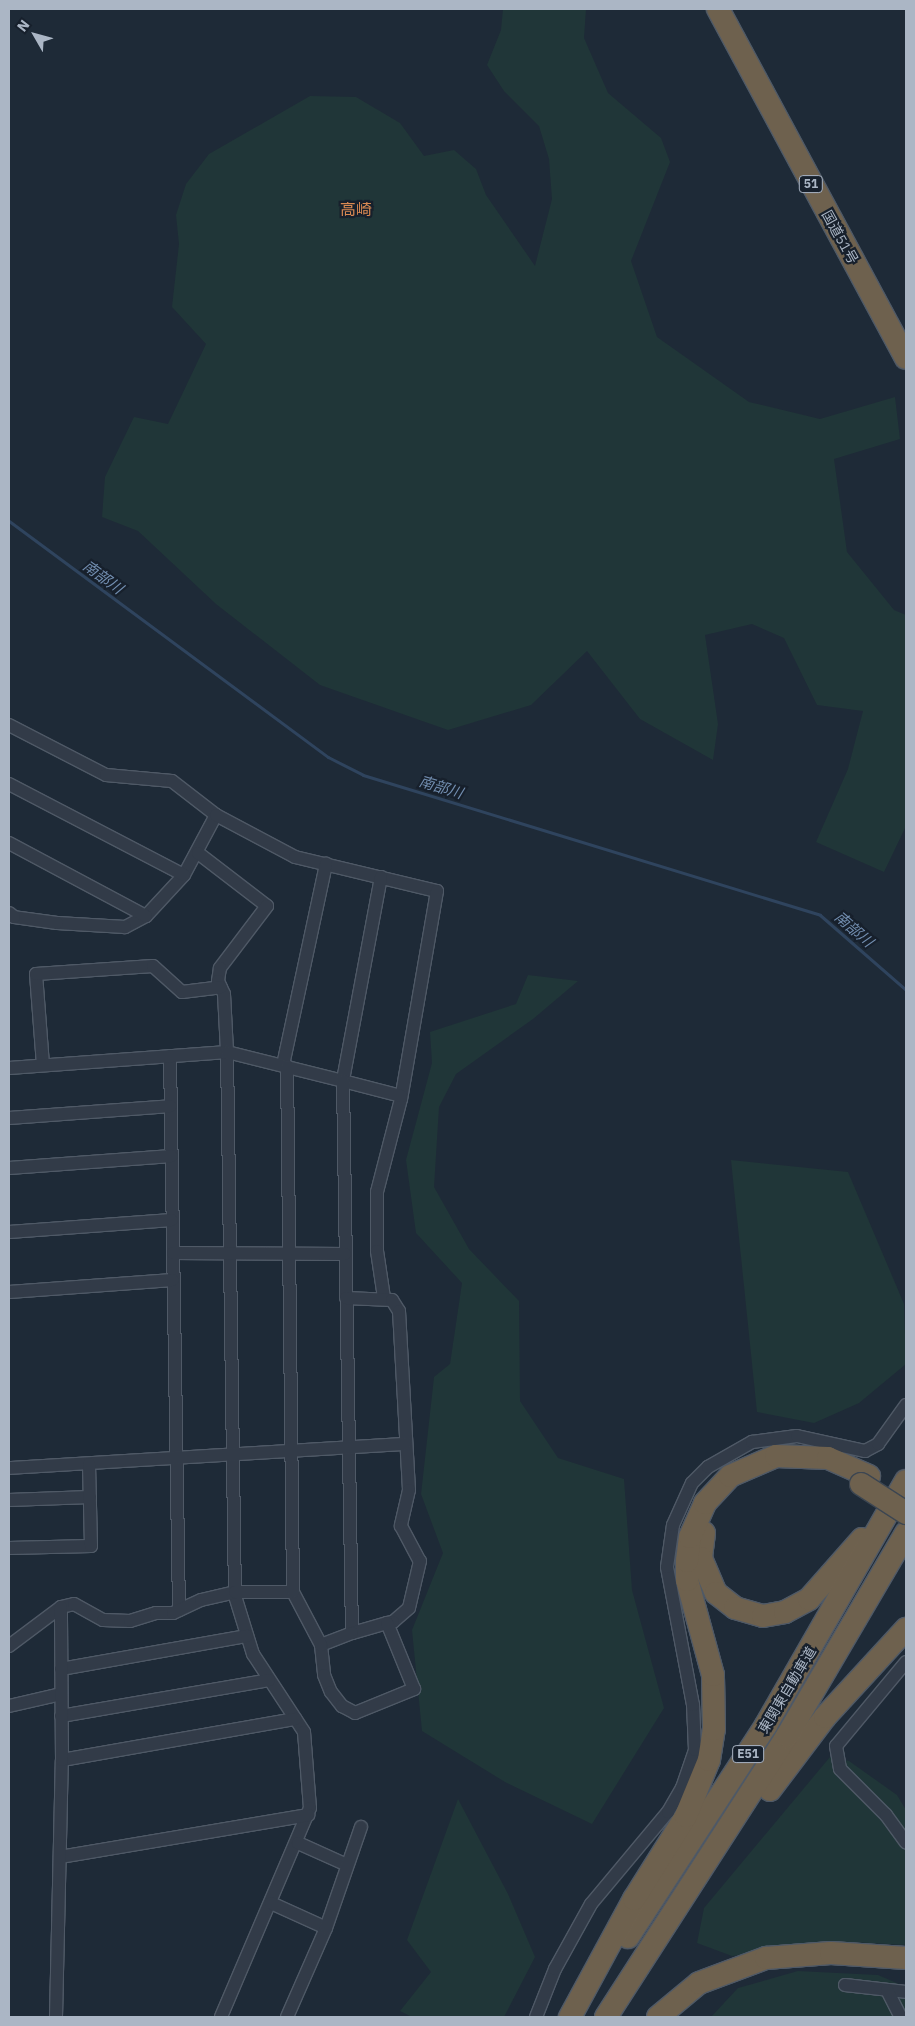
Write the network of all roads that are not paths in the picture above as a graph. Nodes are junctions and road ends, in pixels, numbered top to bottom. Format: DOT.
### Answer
graph roads {
  1 [pos="718,9"];
  2 [pos="906,358"];
  3 [pos="9,725"];
  4 [pos="9,784"];
  5 [pos="216,815"];
  6 [pos="9,843"];
  7 [pos="198,853"];
  8 [pos="326,864"];
  9 [pos="184,875"];
  10 [pos="381,877"];
  11 [pos="146,916"];
  12 [pos="11,917"];
  13 [pos="221,987"];
  14 [pos="226,1052"];
  15 [pos="170,1056"];
  16 [pos="43,1065"];
  17 [pos="285,1066"];
  18 [pos="9,1068"];
  19 [pos="342,1082"];
  20 [pos="401,1096"];
  21 [pos="171,1106"];
  22 [pos="9,1118"];
  23 [pos="172,1156"];
  24 [pos="9,1168"];
  25 [pos="172,1220"];
  26 [pos="9,1232"];
  27 [pos="173,1253"];
  28 [pos="229,1253"];
  29 [pos="289,1254"];
  30 [pos="345,1254"];
  31 [pos="173,1280"];
  32 [pos="9,1292"];
  33 [pos="346,1298"];
  34 [pos="384,1298"];
  35 [pos="906,1405"];
  36 [pos="405,1444"];
  37 [pos="349,1445"];
  38 [pos="291,1449"];
  39 [pos="232,1454"];
  40 [pos="176,1458"];
  41 [pos="89,1464"];
  42 [pos="9,1468"];
  43 [pos="906,1472"];
  44 [pos="865,1480"];
  45 [pos="906,1481"];
  46 [pos="90,1497"];
  47 [pos="9,1500"];
  48 [pos="906,1500"];
  49 [pos="906,1512"];
  50 [pos="906,1533"];
  51 [pos="9,1548"];
  52 [pos="234,1592"];
  53 [pos="293,1592"];
  54 [pos="61,1607"];
  55 [pos="179,1610"];
  56 [pos="387,1624"];
  57 [pos="906,1629"];
  58 [pos="352,1633"];
  59 [pos="247,1636"];
  60 [pos="321,1645"];
  61 [pos="9,1646"];
  62 [pos="906,1662"];
  63 [pos="61,1669"];
  64 [pos="269,1680"];
  65 [pos="61,1694"];
  66 [pos="9,1706"];
  67 [pos="61,1716"];
  68 [pos="295,1719"];
  69 [pos="62,1760"];
  70 [pos="308,1815"];
  71 [pos="361,1826"];
  72 [pos="298,1843"];
  73 [pos="906,1843"];
  74 [pos="60,1857"];
  75 [pos="347,1865"];
  76 [pos="271,1904"];
  77 [pos="326,1928"];
  78 [pos="906,1958"];
  79 [pos="845,1985"];
  80 [pos="887,1990"];
  81 [pos="906,1992"];
  82 [pos="56,2017"];
  83 [pos="221,2017"];
  84 [pos="287,2017"];
  85 [pos="536,2017"];
  86 [pos="570,2017"];
  87 [pos="574,2017"];
  88 [pos="606,2017"];
  89 [pos="658,2017"];
  90 [pos="901,2017"];
  1 -- 2 [label="highway, 国道51号 / 51"];
  3 -- 5 [label="street"];
  4 -- 9 [label="street"];
  5 -- 7 [label="street"];
  5 -- 8 [label="street"];
  6 -- 11 [label="street"];
  7 -- 9 [label="street"];
  7 -- 13 [label="street"];
  8 -- 10 [label="street"];
  8 -- 17 [label="street"];
  9 -- 11 [label="street"];
  10 -- 19 [label="street"];
  10 -- 20 [label="street"];
  11 -- 12 [label="street"];
  13 -- 14 [label="street"];
  13 -- 16 [label="street"];
  14 -- 15 [label="street"];
  14 -- 17 [label="street"];
  14 -- 28 [label="street"];
  15 -- 16 [label="street"];
  15 -- 21 [label="street"];
  16 -- 18 [label="street"];
  17 -- 19 [label="street"];
  17 -- 29 [label="street"];
  19 -- 20 [label="street"];
  19 -- 30 [label="street"];
  20 -- 34 [label="street"];
  21 -- 22 [label="street"];
  21 -- 23 [label="street"];
  23 -- 24 [label="street"];
  23 -- 25 [label="street"];
  25 -- 26 [label="street"];
  25 -- 27 [label="street"];
  27 -- 28 [label="street"];
  27 -- 31 [label="street"];
  28 -- 29 [label="street"];
  28 -- 39 [label="street"];
  29 -- 30 [label="street"];
  29 -- 38 [label="street"];
  30 -- 33 [label="street"];
  31 -- 32 [label="street"];
  31 -- 40 [label="street"];
  33 -- 34 [label="street"];
  33 -- 37 [label="street"];
  34 -- 36 [label="street"];
  35 -- 85 [label="street"];
  36 -- 37 [label="street"];
  36 -- 56 [label="street"];
  37 -- 38 [label="street"];
  37 -- 58 [label="street"];
  38 -- 39 [label="street"];
  38 -- 53 [label="street"];
  39 -- 40 [label="street"];
  39 -- 52 [label="street"];
  40 -- 41 [label="street"];
  40 -- 55 [label="street"];
  41 -- 42 [label="street"];
  41 -- 46 [label="street"];
  43 -- 44 [label="highway"];
  44 -- 48 [label="highway"];
  44 -- 49 [label="highway, bridge"];
  44 -- 86 [label="highway"];
  45 -- 87 [label="highway, 東関東自動車道 / E51"];
  46 -- 47 [label="street"];
  46 -- 51 [label="street"];
  50 -- 88 [label="highway, 東関東自動車道 / E51"];
  52 -- 53 [label="street"];
  52 -- 55 [label="street"];
  52 -- 59 [label="street"];
  53 -- 60 [label="street"];
  54 -- 55 [label="street"];
  54 -- 61 [label="street"];
  54 -- 63 [label="street"];
  56 -- 58 [label="street"];
  56 -- 60 [label="street"];
  57 -- 88 [label="highway"];
  58 -- 60 [label="street"];
  59 -- 63 [label="street"];
  59 -- 64 [label="street"];
  62 -- 73 [label="street"];
  63 -- 65 [label="street"];
  64 -- 67 [label="street"];
  64 -- 68 [label="street"];
  65 -- 66 [label="street"];
  65 -- 67 [label="street"];
  67 -- 69 [label="street"];
  68 -- 69 [label="street"];
  68 -- 70 [label="street"];
  69 -- 74 [label="street"];
  70 -- 72 [label="street"];
  70 -- 74 [label="street"];
  71 -- 75 [label="street"];
  72 -- 75 [label="street"];
  72 -- 76 [label="street"];
  74 -- 82 [label="street"];
  75 -- 77 [label="street"];
  76 -- 77 [label="street"];
  76 -- 83 [label="street"];
  77 -- 84 [label="street"];
  78 -- 89 [label="highway"];
  79 -- 80 [label="street"];
  80 -- 81 [label="street"];
  80 -- 90 [label="street"];
}
